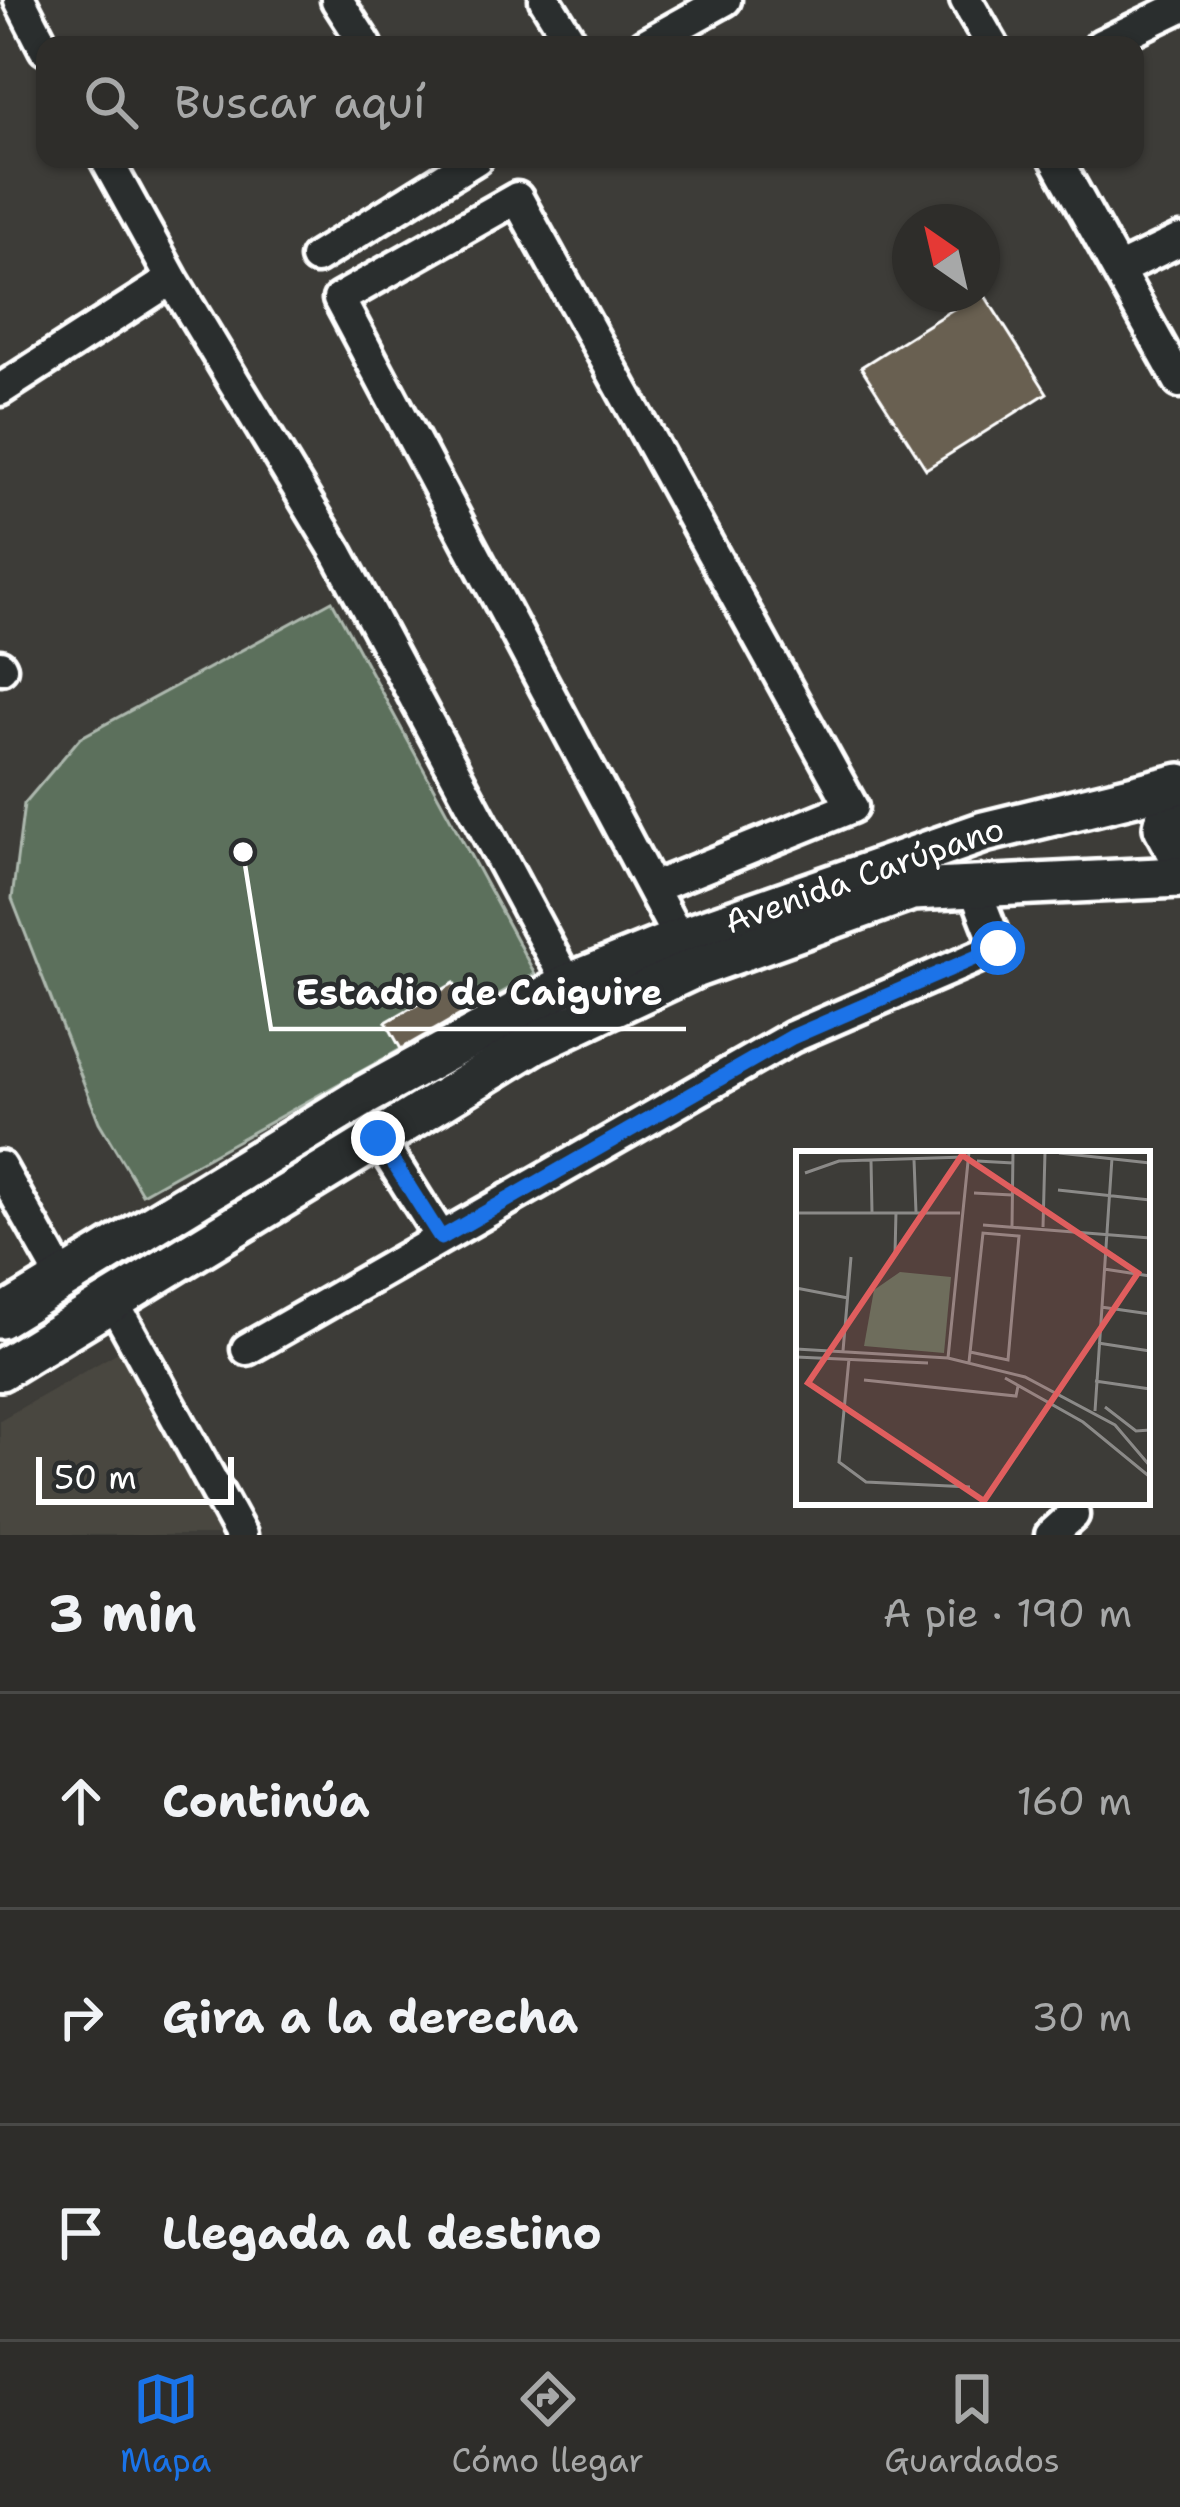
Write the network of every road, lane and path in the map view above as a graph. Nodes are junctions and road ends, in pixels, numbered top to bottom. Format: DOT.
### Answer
graph roads {
  1 [pos="337,0"];
  2 [pos="544,0"];
  3 [pos="725,0"];
  4 [pos="966,0"];
  5 [pos="1180,7"];
  6 [pos="13,8"];
  7 [pos="350,36"];
  8 [pos="566,36"];
  9 [pos="660,36"];
  10 [pos="987,36"];
  11 [pos="1120,36"];
  12 [pos="36,37"];
  13 [pos="111,168"];
  14 [pos="450,168"];
  15 [pos="1061,168"];
  16 [pos="1180,240"];
  17 [pos="316,258"];
  18 [pos="1118,270"];
  19 [pos="172,278"];
  20 [pos="1180,382"];
  21 [pos="0,390"];
  22 [pos="1180,784"];
  23 [pos="1180,798"];
  24 [pos="1180,856"];
  25 [pos="1180,877"];
  26 [pos="974,887"];
  27 [pos="652,888"];
  28 [pos="679,939"];
  29 [pos="568,984"];
  30 [pos="378,1138"];
  31 [pos="0,1167"];
  32 [pos="441,1238"];
  33 [pos="63,1280"];
  34 [pos="112,1300"];
  35 [pos="0,1318"];
  36 [pos="248,1349"];
  37 [pos="0,1370"];
  38 [pos="241,1535"];
  1 -- 7 [label="street"];
  2 -- 8 [label="street"];
  3 -- 9 [label="street"];
  4 -- 10 [label="street"];
  5 -- 11 [label="street"];
  6 -- 12 [label="street"];
  13 -- 19 [label="street"];
  14 -- 17 [label="street"];
  15 -- 18 [label="street"];
  16 -- 18 [label="street"];
  18 -- 20 [label="street"];
  19 -- 21 [label="street"];
  19 -- 29 [label="street"];
  22 -- 28 [label="main road, Avenida Carúpano"];
  23 -- 24 [label="main road"];
  25 -- 26 [label="main road, Avenida Carúpano"];
  26 -- 30 [label="main road, Avenida Carúpano"];
  26 -- 32 [label="street"];
  27 -- 27 [label="street"];
  27 -- 28 [label="street"];
  28 -- 29 [label="main road, Avenida Carúpano"];
  29 -- 33 [label="main road, Avenida Carúpano"];
  30 -- 32 [label="street"];
  30 -- 34 [label="main road, Avenida Carúpano"];
  31 -- 33 [label="street"];
  32 -- 36 [label="street"];
  33 -- 35 [label="main road, Avenida Carúpano"];
  34 -- 37 [label="main road, Avenida Carúpano"];
  34 -- 38 [label="street"];
}
